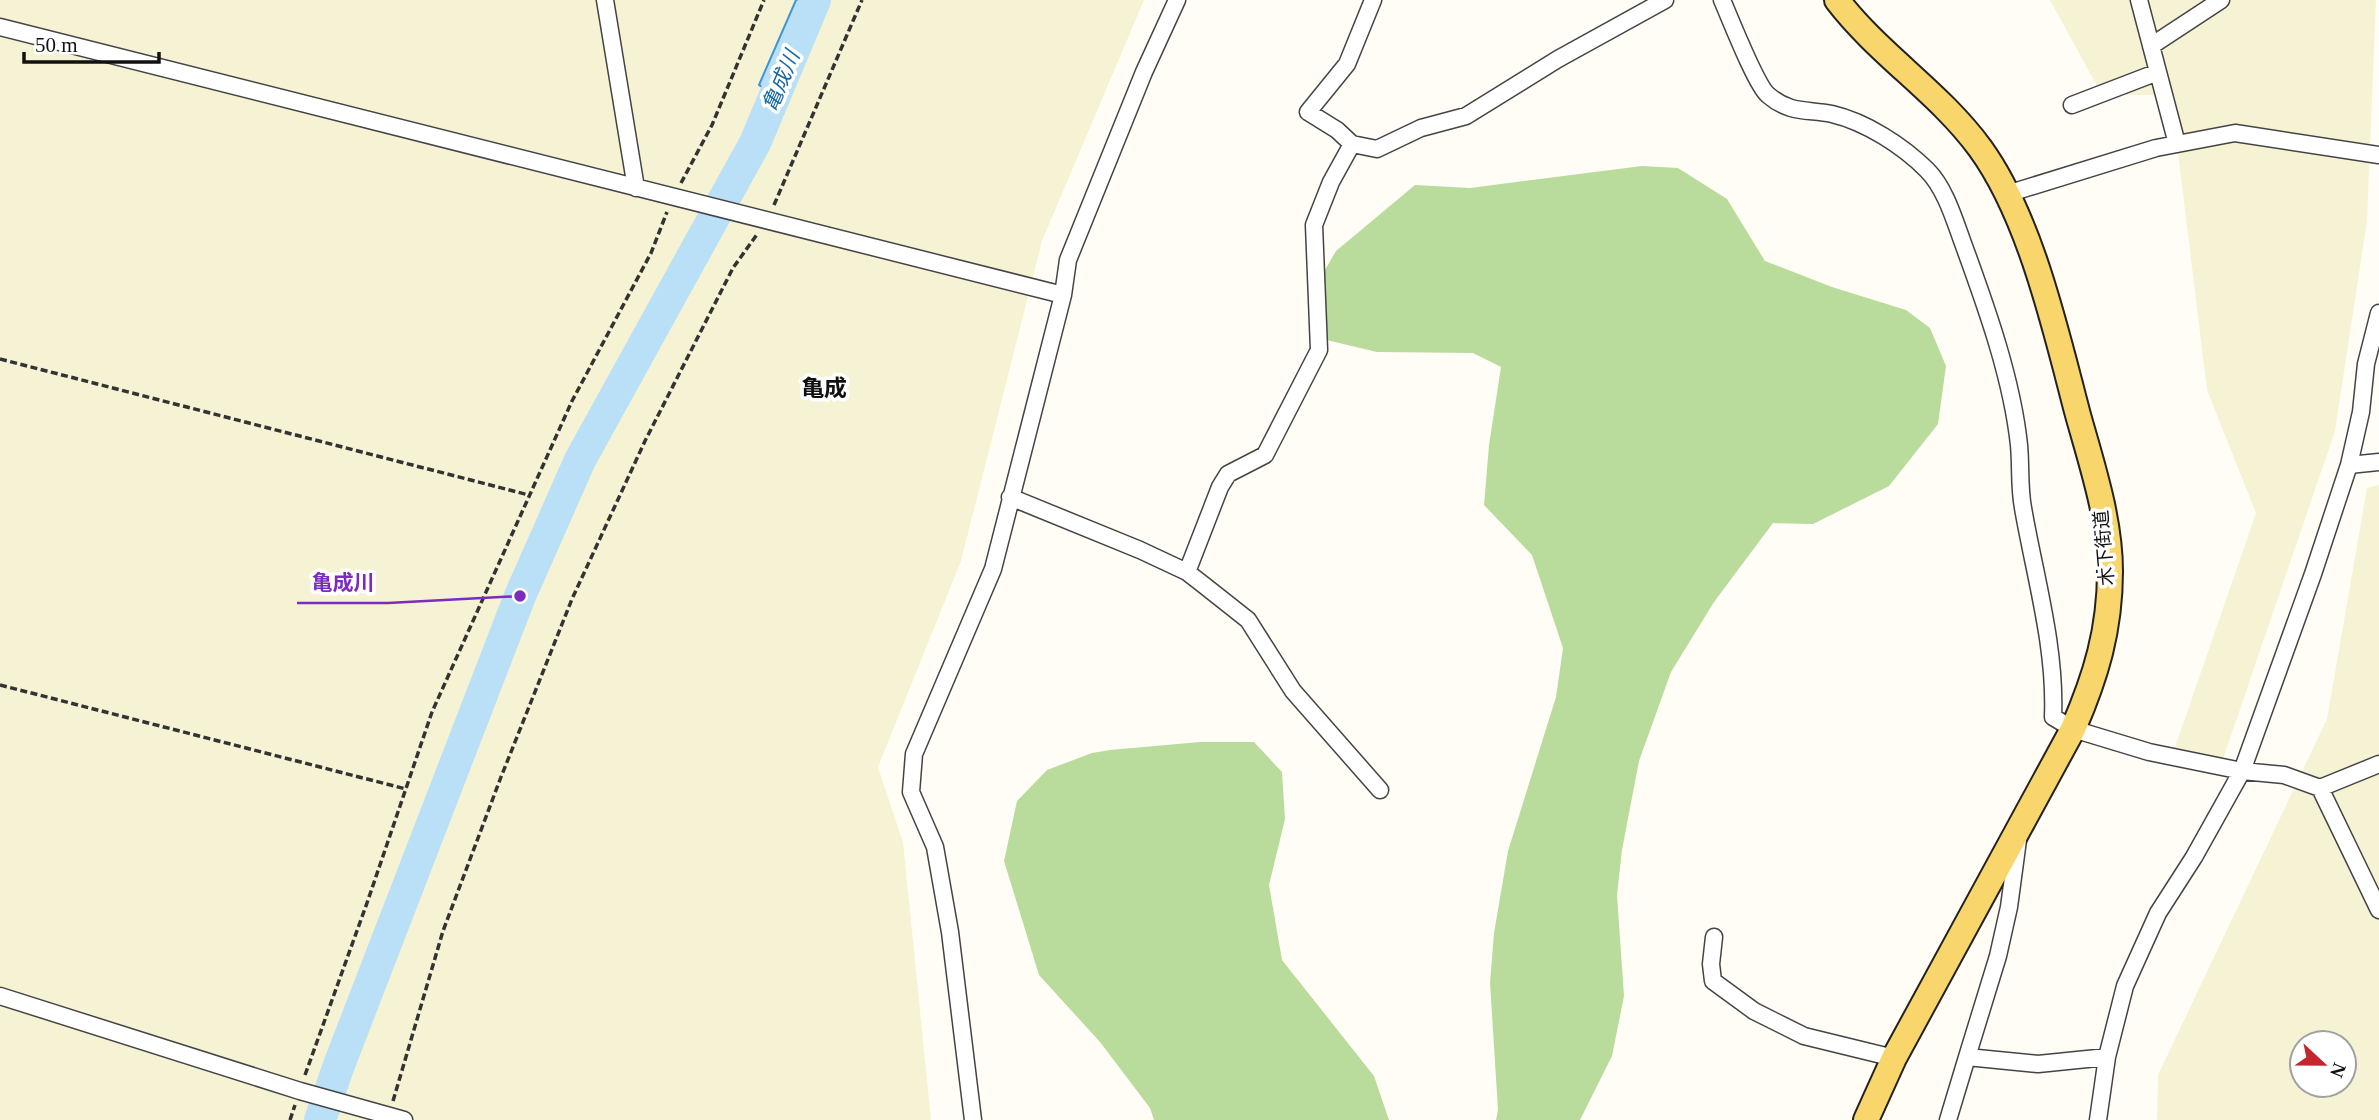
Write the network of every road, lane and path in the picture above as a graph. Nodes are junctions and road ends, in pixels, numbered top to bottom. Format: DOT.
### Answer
graph roads {
  1 [pos="604,0"];
  2 [pos="764,0"];
  3 [pos="862,0"];
  4 [pos="1177,0"];
  5 [pos="1373,0"];
  6 [pos="1665,0"];
  7 [pos="1722,0"];
  8 [pos="1837,0"];
  9 [pos="2139,0"];
  10 [pos="2221,0"];
  11 [pos="0,27"];
  12 [pos="2151,46"];
  13 [pos="2158,72"];
  14 [pos="2072,105"];
  15 [pos="1352,144"];
  16 [pos="2177,144"];
  17 [pos="2379,155"];
  18 [pos="636,188"];
  19 [pos="2007,194"];
  20 [pos="673,197"];
  21 [pos="767,221"];
  22 [pos="1063,295"];
  23 [pos="2379,313"];
  24 [pos="0,359"];
  25 [pos="2379,462"];
  26 [pos="2349,465"];
  27 [pos="529,495"];
  28 [pos="1010,497"];
  29 [pos="1187,572"];
  30 [pos="0,685"];
  31 [pos="2073,729"];
  32 [pos="2379,764"];
  33 [pos="2242,771"];
  34 [pos="2320,788"];
  35 [pos="406,789"];
  36 [pos="1380,790"];
  37 [pos="2020,824"];
  38 [pos="2379,910"];
  39 [pos="1714,937"];
  40 [pos="0,996"];
  41 [pos="1967,1057"];
  42 [pos="2107,1057"];
  43 [pos="1894,1058"];
  44 [pos="300,1091"];
  45 [pos="396,1118"];
  46 [pos="290,1120"];
  47 [pos="973,1120"];
  48 [pos="1867,1120"];
  49 [pos="1948,1120"];
  50 [pos="2098,1120"];
  1 -- 18 [label="street"];
  2 -- 20 [label="path"];
  3 -- 21 [label="path"];
  4 -- 22 [label="street"];
  5 -- 15 [label="street"];
  6 -- 15 [label="street"];
  7 -- 31 [label="street"];
  8 -- 19 [label="main road, 木下街道"];
  9 -- 12 [label="street"];
  10 -- 12 [label="street"];
  11 -- 18 [label="street"];
  12 -- 13 [label="street"];
  13 -- 14 [label="street"];
  13 -- 16 [label="street"];
  15 -- 29 [label="street"];
  16 -- 17 [label="street"];
  16 -- 19 [label="street"];
  18 -- 20 [label="street"];
  19 -- 31 [label="main road, 木下街道"];
  20 -- 21 [label="street"];
  20 -- 27 [label="path"];
  21 -- 22 [label="street"];
  21 -- 45 [label="path"];
  22 -- 28 [label="street"];
  23 -- 26 [label="street"];
  24 -- 27 [label="path"];
  25 -- 26 [label="street"];
  26 -- 33 [label="street"];
  27 -- 35 [label="path"];
  28 -- 29 [label="street"];
  28 -- 47 [label="street"];
  29 -- 36 [label="street"];
  30 -- 35 [label="path"];
  31 -- 33 [label="street"];
  31 -- 37 [label="main road, 木下街道"];
  32 -- 34 [label="street"];
  33 -- 34 [label="street"];
  33 -- 42 [label="street"];
  34 -- 38 [label="street"];
  35 -- 44 [label="path"];
  37 -- 41 [label="street"];
  37 -- 43 [label="main road, 木下街道"];
  39 -- 43 [label="street"];
  40 -- 44 [label="street"];
  41 -- 42 [label="street"];
  41 -- 49 [label="street"];
  42 -- 50 [label="street"];
  43 -- 48 [label="main road, 木下街道"];
  44 -- 45 [label="street"];
  44 -- 46 [label="path"];
}
